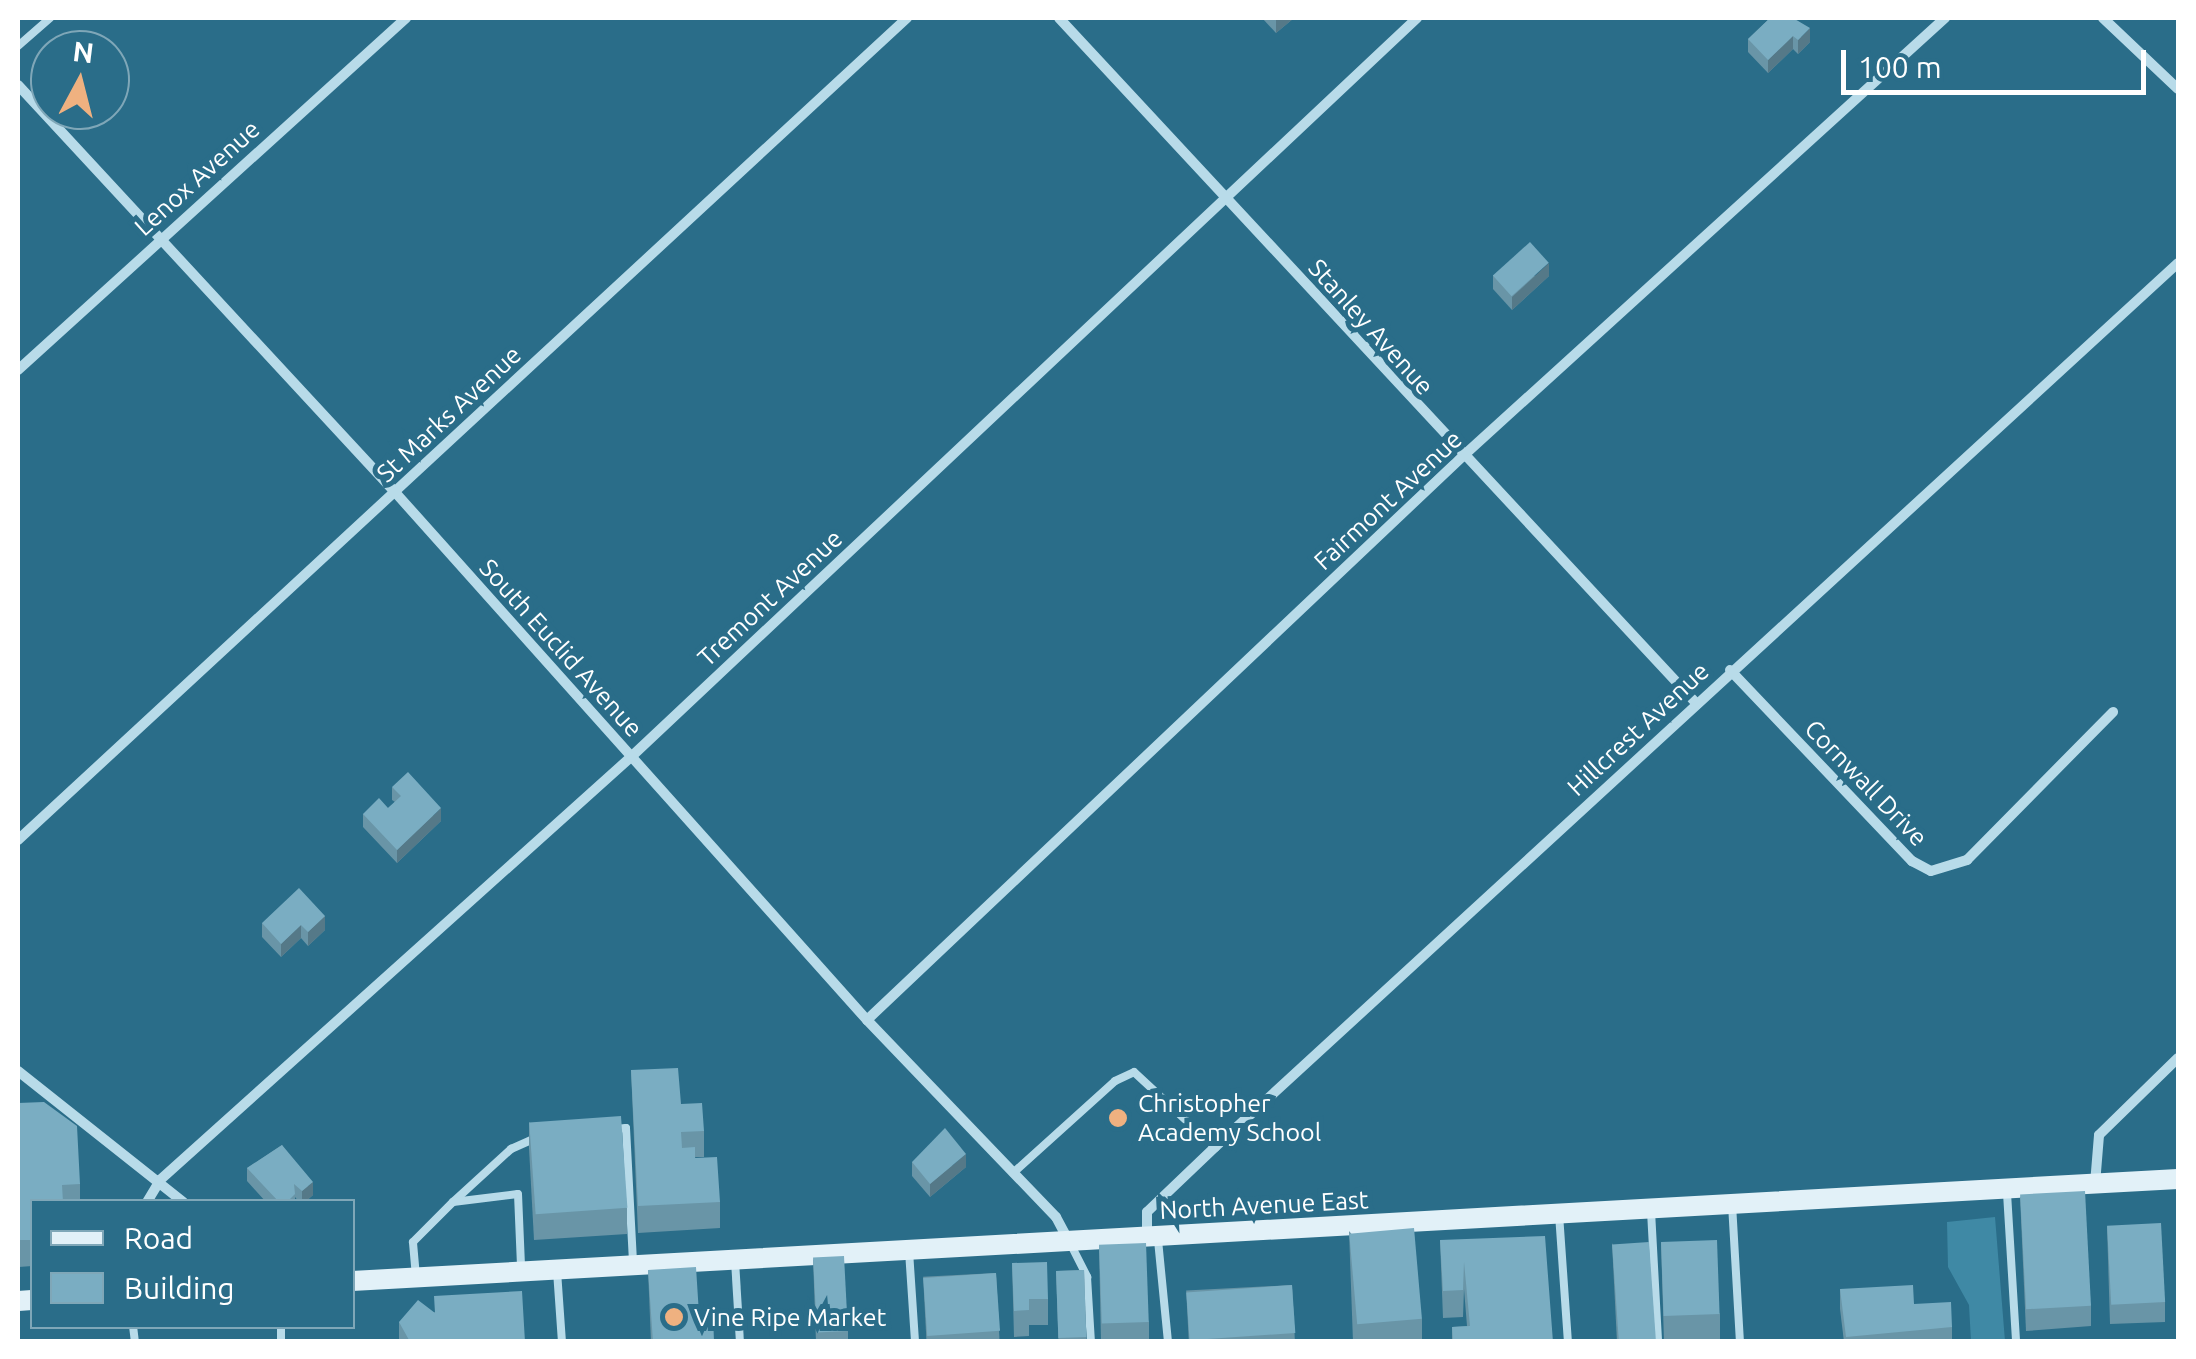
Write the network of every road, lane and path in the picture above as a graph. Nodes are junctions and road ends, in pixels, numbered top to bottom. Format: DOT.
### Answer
graph roads {
  1 [pos="50,18"];
  2 [pos="406,18"];
  3 [pos="907,18"];
  4 [pos="1059,18"];
  5 [pos="1417,18"];
  6 [pos="1945,18"];
  7 [pos="2102,18"];
  8 [pos="18,46"];
  9 [pos="18,85"];
  10 [pos="2178,89"];
  11 [pos="1226,197"];
  12 [pos="160,239"];
  13 [pos="2178,264"];
  14 [pos="18,370"];
  15 [pos="1462,457"];
  16 [pos="394,491"];
  17 [pos="1730,670"];
  18 [pos="1696,704"];
  19 [pos="2113,712"];
  20 [pos="631,756"];
  21 [pos="18,840"];
  22 [pos="866,1020"];
  23 [pos="2178,1058"];
  24 [pos="18,1071"];
  25 [pos="608,1129"];
  26 [pos="552,1131"];
  27 [pos="1216,1147"];
  28 [pos="1014,1173"];
  29 [pos="2178,1179"];
  30 [pos="160,1180"];
  31 [pos="2096,1184"];
  32 [pos="2006,1188"];
  33 [pos="149,1199"];
  34 [pos="181,1199"];
  35 [pos="453,1202"];
  36 [pos="1732,1204"];
  37 [pos="1650,1209"];
  38 [pos="1559,1214"];
  39 [pos="1152,1236"];
  40 [pos="1069,1241"];
  41 [pos="909,1252"];
  42 [pos="735,1261"];
  43 [pos="633,1266"];
  44 [pos="557,1270"];
  45 [pos="522,1272"];
  46 [pos="416,1277"];
  47 [pos="355,1281"];
  48 [pos="562,1342"];
  49 [pos="740,1342"];
  50 [pos="915,1342"];
  51 [pos="1091,1342"];
  52 [pos="1168,1342"];
  53 [pos="1568,1342"];
  54 [pos="1658,1342"];
  55 [pos="1740,1342"];
  56 [pos="2016,1342"];
  1 -- 8 [label="lane"];
  2 -- 12 [label="street, Lenox Avenue"];
  3 -- 16 [label="street, St Marks Avenue"];
  4 -- 11 [label="street, Stanley Avenue"];
  5 -- 11 [label="street, Tremont Avenue"];
  6 -- 15 [label="street, Fairmont Avenue"];
  7 -- 10 [label="street"];
  9 -- 12 [label="street, South Euclid Avenue"];
  11 -- 15 [label="street, Stanley Avenue"];
  11 -- 20 [label="street, Tremont Avenue"];
  12 -- 14 [label="street, Lenox Avenue"];
  12 -- 16 [label="street, South Euclid Avenue"];
  13 -- 17 [label="street, Hillcrest Avenue"];
  15 -- 18 [label="street, Stanley Avenue"];
  15 -- 22 [label="street, Fairmont Avenue"];
  16 -- 20 [label="street, South Euclid Avenue"];
  16 -- 21 [label="street, St Marks Avenue"];
  17 -- 18 [label="street, Hillcrest Avenue"];
  17 -- 19 [label="street, Cornwall Drive"];
  18 -- 27 [label="street, Hillcrest Avenue"];
  20 -- 22 [label="street, South Euclid Avenue"];
  20 -- 30 [label="street, Tremont Avenue"];
  22 -- 28 [label="street, South Euclid Avenue"];
  23 -- 31 [label="street"];
  24 -- 30 [label="street"];
  25 -- 43 [label="lane"];
  26 -- 35 [label="lane"];
  27 -- 28 [label="lane"];
  27 -- 39 [label="street, Hillcrest Avenue"];
  28 -- 40 [label="street, South Euclid Avenue"];
  29 -- 31 [label="main road, North Avenue East"];
  30 -- 33 [label="street, Tremont Avenue"];
  30 -- 34 [label="street"];
  31 -- 32 [label="main road, North Avenue East"];
  32 -- 36 [label="main road, North Avenue East"];
  32 -- 56 [label="lane"];
  35 -- 45 [label="lane"];
  35 -- 46 [label="lane"];
  36 -- 37 [label="main road, North Avenue East"];
  36 -- 55 [label="lane"];
  37 -- 38 [label="main road, North Avenue East"];
  37 -- 54 [label="lane"];
  38 -- 39 [label="main road, North Avenue East"];
  38 -- 53 [label="lane"];
  39 -- 40 [label="main road, North Avenue East"];
  39 -- 52 [label="lane"];
  40 -- 41 [label="main road, North Avenue East"];
  40 -- 51 [label="lane"];
  41 -- 42 [label="main road, North Avenue East"];
  41 -- 50 [label="lane"];
  42 -- 43 [label="main road, North Avenue East"];
  42 -- 49 [label="lane"];
  43 -- 44 [label="main road, North Avenue East"];
  44 -- 45 [label="main road, North Avenue East"];
  44 -- 48 [label="lane"];
  45 -- 46 [label="main road, North Avenue East"];
  46 -- 47 [label="main road, North Avenue East"];
}
